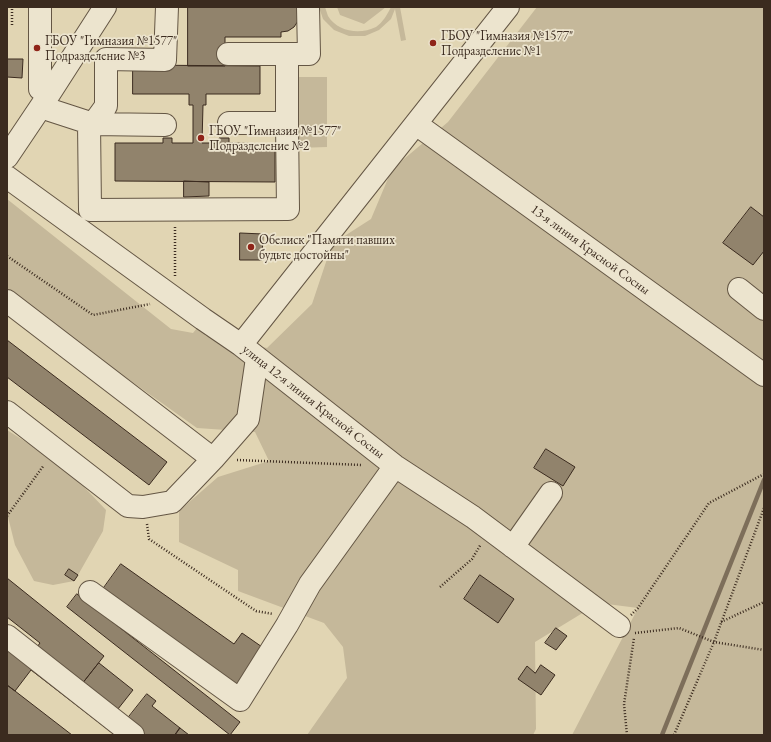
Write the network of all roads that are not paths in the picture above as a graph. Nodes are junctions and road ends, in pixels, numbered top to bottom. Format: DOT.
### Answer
graph roads {
  1 [pos="40,7"];
  2 [pos="105,7"];
  3 [pos="167,7"];
  4 [pos="308,7"];
  5 [pos="508,7"];
  6 [pos="228,54"];
  7 [pos="287,55"];
  8 [pos="45,100"];
  9 [pos="91,123"];
  10 [pos="229,123"];
  11 [pos="287,123"];
  12 [pos="416,124"];
  13 [pos="166,125"];
  14 [pos="7,157"];
  15 [pos="7,177"];
  16 [pos="739,289"];
  17 [pos="7,301"];
  18 [pos="764,309"];
  19 [pos="249,351"];
  20 [pos="762,369"];
  21 [pos="7,412"];
  22 [pos="213,459"];
  23 [pos="395,466"];
  24 [pos="551,493"];
  25 [pos="513,548"];
  26 [pos="90,592"];
  27 [pos="627,629"];
  28 [pos="7,636"];
  29 [pos="134,735"];
  1 -- 8 [label="lane"];
  2 -- 8 [label="lane"];
  3 -- 9 [label="lane"];
  4 -- 7 [label="lane"];
  5 -- 12 [label="lane"];
  6 -- 7 [label="lane"];
  7 -- 11 [label="lane"];
  8 -- 9 [label="lane"];
  8 -- 14 [label="lane"];
  9 -- 11 [label="lane"];
  9 -- 13 [label="lane"];
  10 -- 11 [label="lane"];
  12 -- 19 [label="lane"];
  12 -- 20 [label="lane, 13-я линия Красной Сосны"];
  15 -- 19 [label="lane, улица 12-я линия Красной Сосны"];
  16 -- 18 [label="lane"];
  17 -- 22 [label="lane"];
  19 -- 22 [label="lane"];
  19 -- 23 [label="lane, улица 12-я линия Красной Сосны"];
  21 -- 22 [label="lane"];
  23 -- 25 [label="lane, улица 12-я линия Красной Сосны"];
  23 -- 26 [label="lane"];
  24 -- 25 [label="lane"];
  25 -- 27 [label="lane, улица 12-я линия Красной Сосны"];
  28 -- 29 [label="lane"];
}
